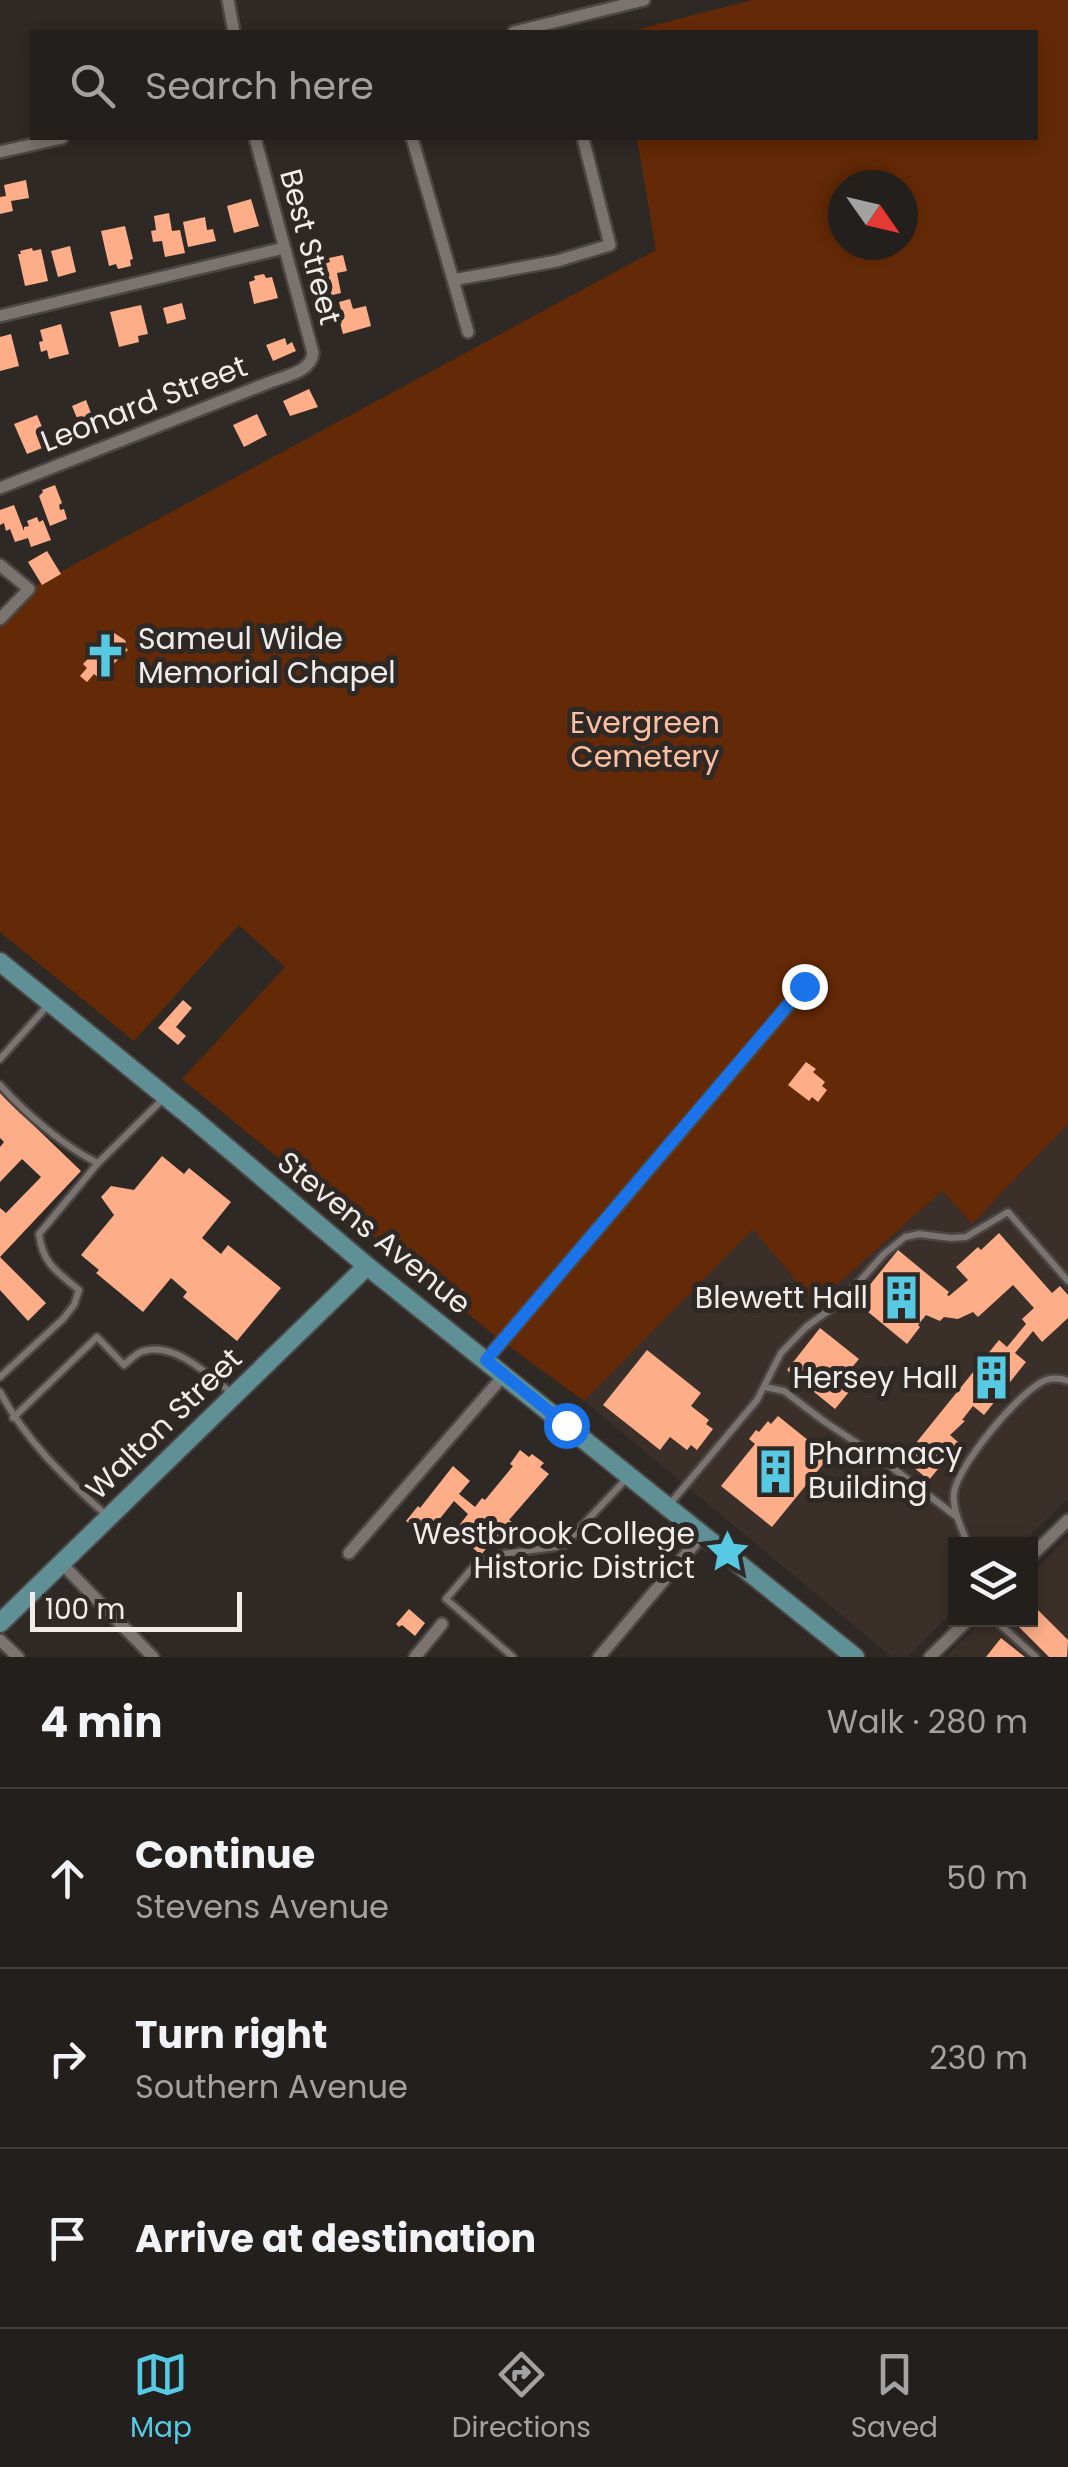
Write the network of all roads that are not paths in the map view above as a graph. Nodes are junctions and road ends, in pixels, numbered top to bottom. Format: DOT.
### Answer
graph roads {
  1 [pos="228,0"];
  2 [pos="644,0"];
  3 [pos="622,2"];
  4 [pos="554,28"];
  5 [pos="234,30"];
  6 [pos="53,140"];
  7 [pos="256,140"];
  8 [pos="413,140"];
  9 [pos="584,140"];
  10 [pos="0,152"];
  11 [pos="284,248"];
  12 [pos="454,280"];
  13 [pos="0,316"];
  14 [pos="468,332"];
  15 [pos="306,368"];
  16 [pos="0,488"];
  17 [pos="0,565"];
  18 [pos="0,619"];
  19 [pos="0,962"];
  20 [pos="804,986"];
  21 [pos="50,1003"];
  22 [pos="0,1059"];
  23 [pos="0,1085"];
  24 [pos="165,1097"];
  25 [pos="98,1163"];
  26 [pos="367,1266"];
  27 [pos="1068,1281"];
  28 [pos="486,1360"];
  29 [pos="505,1374"];
  30 [pos="0,1376"];
  31 [pos="1068,1381"];
  32 [pos="765,1387"];
  33 [pos="0,1392"];
  34 [pos="234,1394"];
  35 [pos="13,1418"];
  36 [pos="629,1475"];
  37 [pos="668,1506"];
  38 [pos="956,1516"];
  39 [pos="108,1518"];
  40 [pos="1068,1520"];
  41 [pos="704,1534"];
  42 [pos="965,1537"];
  43 [pos="1038,1549"];
  44 [pos="349,1553"];
  45 [pos="62,1564"];
  46 [pos="0,1623"];
  47 [pos="442,1624"];
  48 [pos="961,1627"];
  49 [pos="1003,1627"];
  50 [pos="0,1640"];
  51 [pos="18,1657"];
  52 [pos="152,1657"];
  53 [pos="415,1657"];
  54 [pos="513,1657"];
  55 [pos="598,1657"];
  56 [pos="855,1657"];
  57 [pos="930,1657"];
  58 [pos="1036,1657"];
  1 -- 5 [label="street"];
  2 -- 3 [label="street"];
  3 -- 4 [label="street"];
  6 -- 10 [label="street"];
  7 -- 11 [label="street, Best Street"];
  8 -- 12 [label="street"];
  9 -- 12 [label="street"];
  11 -- 13 [label="street"];
  11 -- 15 [label="street, Best Street"];
  12 -- 14 [label="street"];
  15 -- 16 [label="street, Leonard Street"];
  17 -- 18 [label="street"];
  19 -- 21 [label="main road, Stevens Avenue"];
  20 -- 28 [label="street"];
  21 -- 22 [label="lane"];
  21 -- 24 [label="main road, Stevens Avenue"];
  23 -- 25 [label="lane"];
  24 -- 25 [label="lane"];
  24 -- 26 [label="main road, Stevens Avenue"];
  25 -- 30 [label="lane"];
  26 -- 28 [label="main road, Stevens Avenue"];
  26 -- 34 [label="main road, Walton Street"];
  27 -- 32 [label="lane"];
  28 -- 29 [label="main road, Stevens Avenue"];
  29 -- 36 [label="main road, Stevens Avenue"];
  29 -- 44 [label="street"];
  31 -- 38 [label="lane"];
  32 -- 37 [label="lane"];
  32 -- 38 [label="lane"];
  33 -- 35 [label="lane"];
  34 -- 35 [label="lane"];
  34 -- 39 [label="main road, Walton Street"];
  35 -- 39 [label="lane"];
  36 -- 37 [label="main road, Stevens Avenue"];
  36 -- 54 [label="lane"];
  37 -- 41 [label="main road, Stevens Avenue"];
  38 -- 42 [label="lane"];
  39 -- 45 [label="main road, Walton Street"];
  40 -- 43 [label="street"];
  41 -- 55 [label="street"];
  41 -- 56 [label="main road, Stevens Avenue"];
  45 -- 46 [label="main road, Walton Street"];
  45 -- 52 [label="street"];
  47 -- 53 [label="street"];
  48 -- 57 [label="street"];
  49 -- 58 [label="lane"];
  50 -- 51 [label="street"];
}
